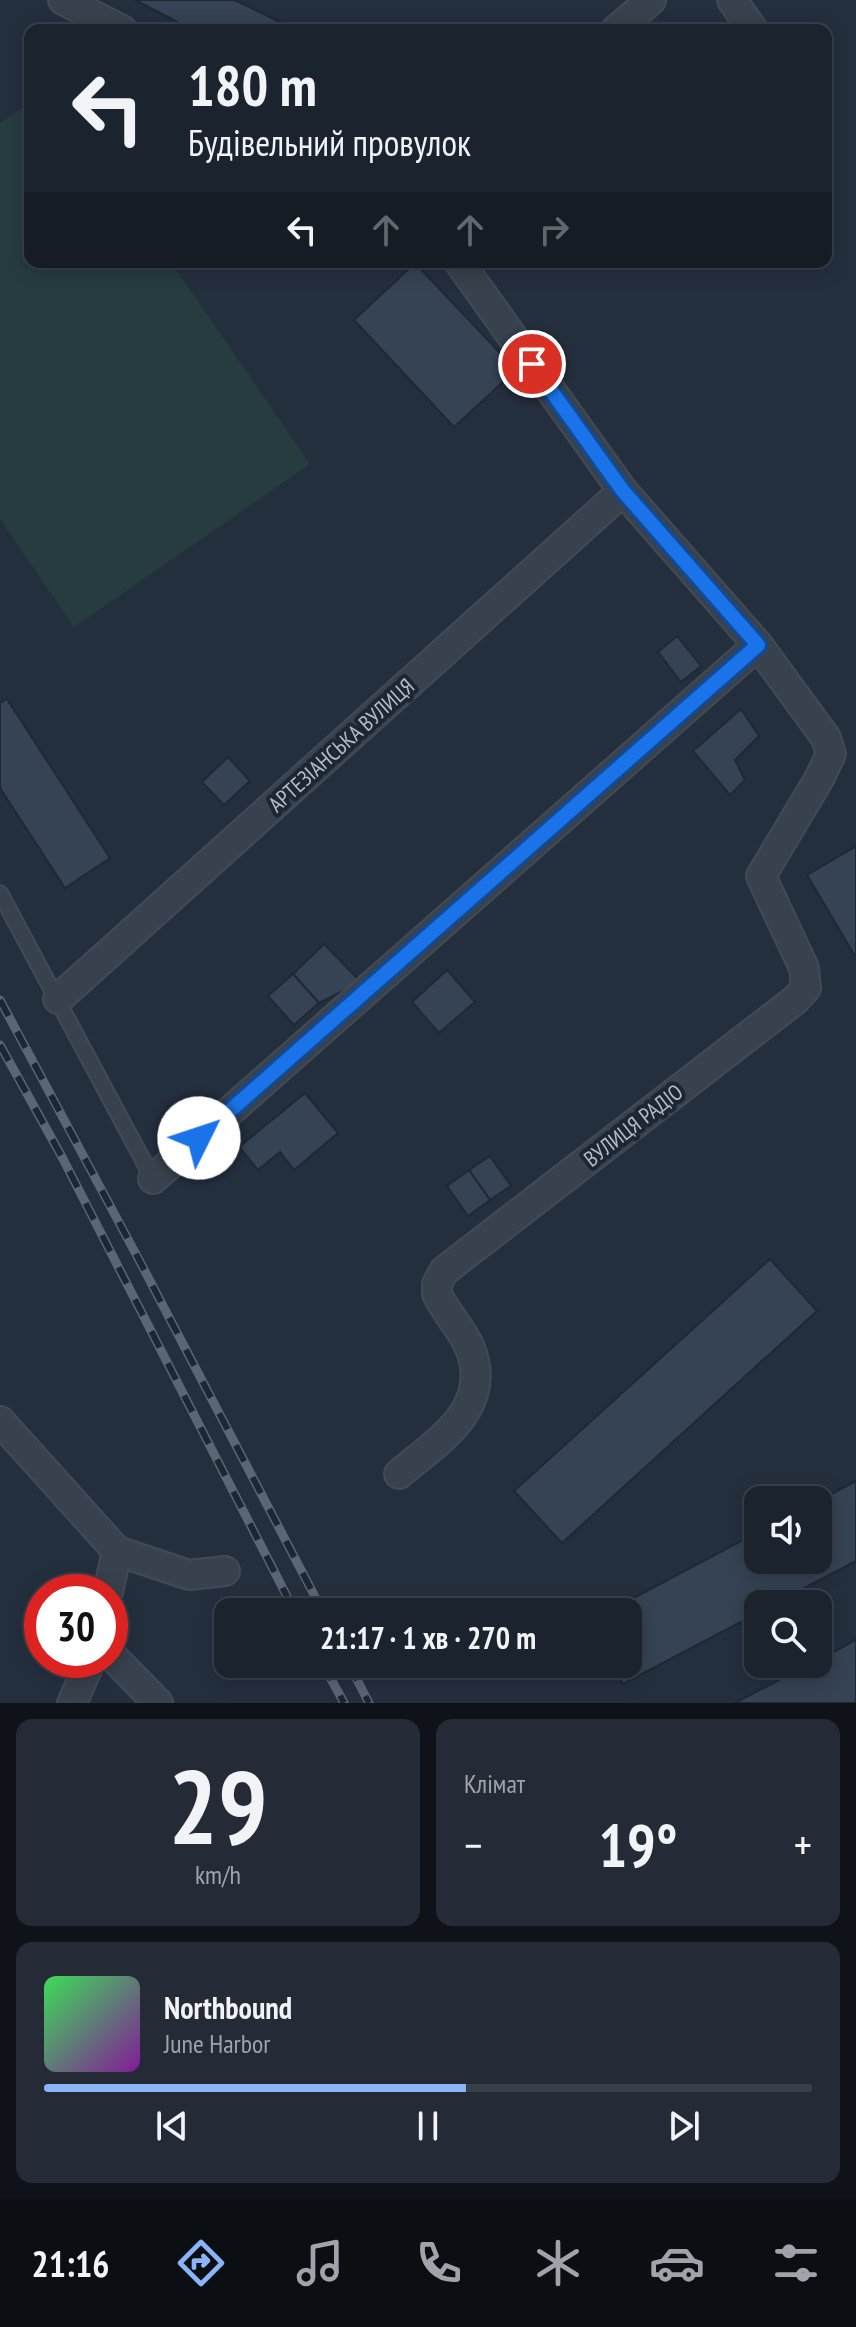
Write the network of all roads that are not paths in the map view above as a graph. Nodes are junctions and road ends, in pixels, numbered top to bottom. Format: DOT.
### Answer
graph roads {
  1 [pos="63,0"];
  2 [pos="651,0"];
  3 [pos="732,0"];
  4 [pos="110,24"];
  5 [pos="623,24"];
  6 [pos="749,24"];
  7 [pos="463,268"];
  8 [pos="623,491"];
  9 [pos="758,645"];
  10 [pos="0,893"];
  11 [pos="58,999"];
  12 [pos="153,1179"];
  13 [pos="0,1421"];
  14 [pos="399,1474"];
  15 [pos="117,1551"];
  16 [pos="225,1571"];
  17 [pos="112,1574"];
  18 [pos="128,1672"];
  19 [pos="83,1678"];
  20 [pos="72,1703"];
  21 [pos="158,1703"];
  1 -- 4 [label="street"];
  2 -- 5 [label="street"];
  3 -- 6 [label="street"];
  7 -- 8 [label="street"];
  8 -- 9 [label="street"];
  8 -- 11 [label="street, АРТЕЗІАНСЬКА ВУЛИЦЯ"];
  9 -- 12 [label="street"];
  9 -- 14 [label="street, ВУЛИЦЯ РАДІО"];
  10 -- 11 [label="lane"];
  11 -- 12 [label="lane"];
  13 -- 15 [label="street"];
  15 -- 16 [label="street"];
  15 -- 17 [label="street"];
  18 -- 21 [label="street"];
  19 -- 20 [label="street"];
}
